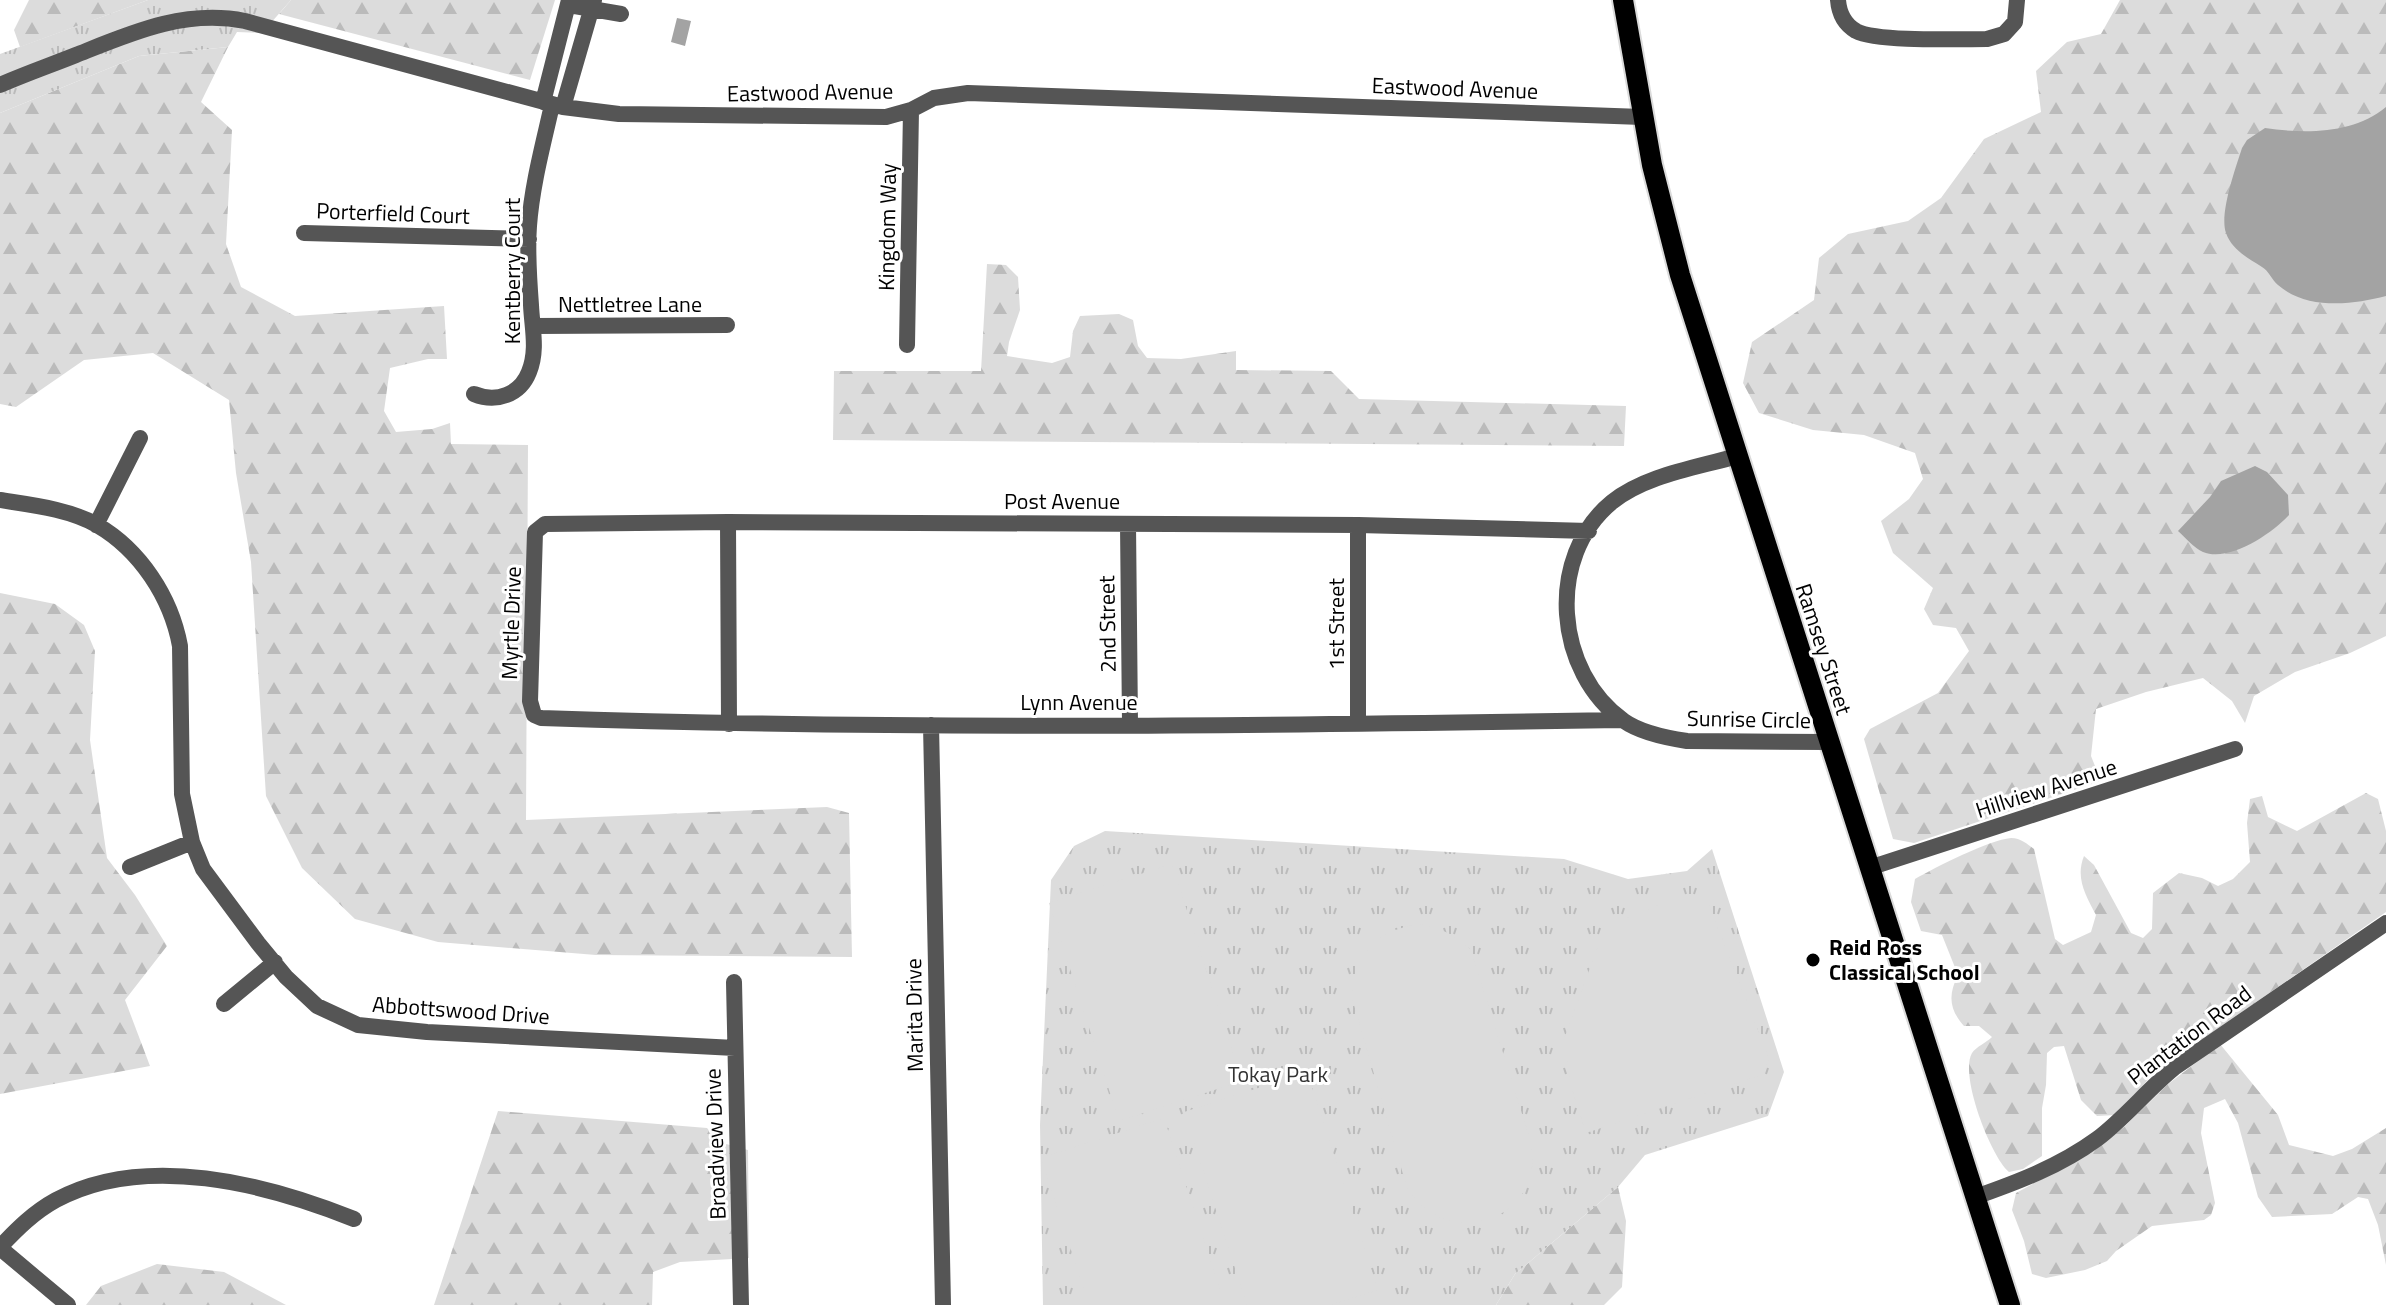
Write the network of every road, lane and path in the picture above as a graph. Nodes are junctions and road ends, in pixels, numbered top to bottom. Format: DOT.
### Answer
graph roads {
  1 [pos="1623,0"];
  2 [pos="1838,0"];
  3 [pos="2017,0"];
  4 [pos="569,3"];
  5 [pos="593,5"];
  6 [pos="621,14"];
  7 [pos="0,85"];
  8 [pos="553,105"];
  9 [pos="911,110"];
  10 [pos="1642,117"];
  11 [pos="304,233"];
  12 [pos="529,239"];
  13 [pos="727,325"];
  14 [pos="534,326"];
  15 [pos="907,345"];
  16 [pos="474,394"];
  17 [pos="140,438"];
  18 [pos="1737,456"];
  19 [pos="0,500"];
  20 [pos="728,522"];
  21 [pos="1128,524"];
  22 [pos="96,525"];
  23 [pos="1358,525"];
  24 [pos="536,529"];
  25 [pos="1589,531"];
  26 [pos="537,718"];
  27 [pos="1621,720"];
  28 [pos="729,724"];
  29 [pos="1130,724"];
  30 [pos="1358,724"];
  31 [pos="931,725"];
  32 [pos="1829,742"];
  33 [pos="2235,749"];
  34 [pos="192,842"];
  35 [pos="130,867"];
  36 [pos="1869,868"];
  37 [pos="2386,923"];
  38 [pos="275,962"];
  39 [pos="734,982"];
  40 [pos="224,1004"];
  41 [pos="735,1048"];
  42 [pos="1975,1197"];
  43 [pos="354,1219"];
  44 [pos="0,1247"];
  45 [pos="68,1305"];
  46 [pos="741,1305"];
  47 [pos="943,1305"];
  48 [pos="2010,1305"];
  1 -- 10 [label="main road, Ramsey Street"];
  2 -- 3 [label="street"];
  4 -- 5 [label="street"];
  4 -- 8 [label="street"];
  5 -- 6 [label="street"];
  5 -- 8 [label="street"];
  7 -- 8 [label="street, Eastwood Avenue"];
  8 -- 9 [label="street, Eastwood Avenue"];
  8 -- 12 [label="street, Kentberry Court"];
  9 -- 10 [label="street, Eastwood Avenue"];
  9 -- 15 [label="street, Kingdom Way"];
  10 -- 18 [label="main road, Ramsey Street"];
  11 -- 12 [label="street, Porterfield Court"];
  12 -- 14 [label="street, Kentberry Court"];
  13 -- 14 [label="street, Nettletree Lane"];
  14 -- 16 [label="street, Kentberry Court"];
  17 -- 22 [label="street"];
  18 -- 25 [label="street, Sunrise Circle"];
  18 -- 32 [label="main road, Ramsey Street"];
  19 -- 22 [label="street, Abbottswood Drive"];
  20 -- 21 [label="street, Post Avenue"];
  20 -- 24 [label="street, Post Avenue"];
  20 -- 28 [label="street"];
  21 -- 23 [label="street, Post Avenue"];
  21 -- 29 [label="street, 2nd Street"];
  22 -- 34 [label="street, Abbottswood Drive"];
  23 -- 25 [label="street, Post Avenue"];
  23 -- 30 [label="street, 1st Street"];
  24 -- 26 [label="street, Myrtle Drive"];
  25 -- 27 [label="street, Sunrise Circle"];
  26 -- 28 [label="street, Lynn Avenue"];
  27 -- 30 [label="street, Lynn Avenue"];
  27 -- 32 [label="street, Sunrise Circle"];
  28 -- 31 [label="street, Lynn Avenue"];
  29 -- 30 [label="street, Lynn Avenue"];
  29 -- 31 [label="street, Lynn Avenue"];
  31 -- 47 [label="street, Marita Drive"];
  32 -- 36 [label="main road, Ramsey Street"];
  33 -- 36 [label="street, Hillview Avenue"];
  34 -- 35 [label="street"];
  34 -- 38 [label="street, Abbottswood Drive"];
  36 -- 42 [label="main road, Ramsey Street"];
  37 -- 42 [label="street, Plantation Road"];
  38 -- 40 [label="street"];
  38 -- 41 [label="street, Abbottswood Drive"];
  39 -- 41 [label="street, Broadview Drive"];
  41 -- 46 [label="street, Broadview Drive"];
  42 -- 48 [label="main road, Ramsey Street"];
  43 -- 44 [label="street"];
  44 -- 45 [label="street"];
}
